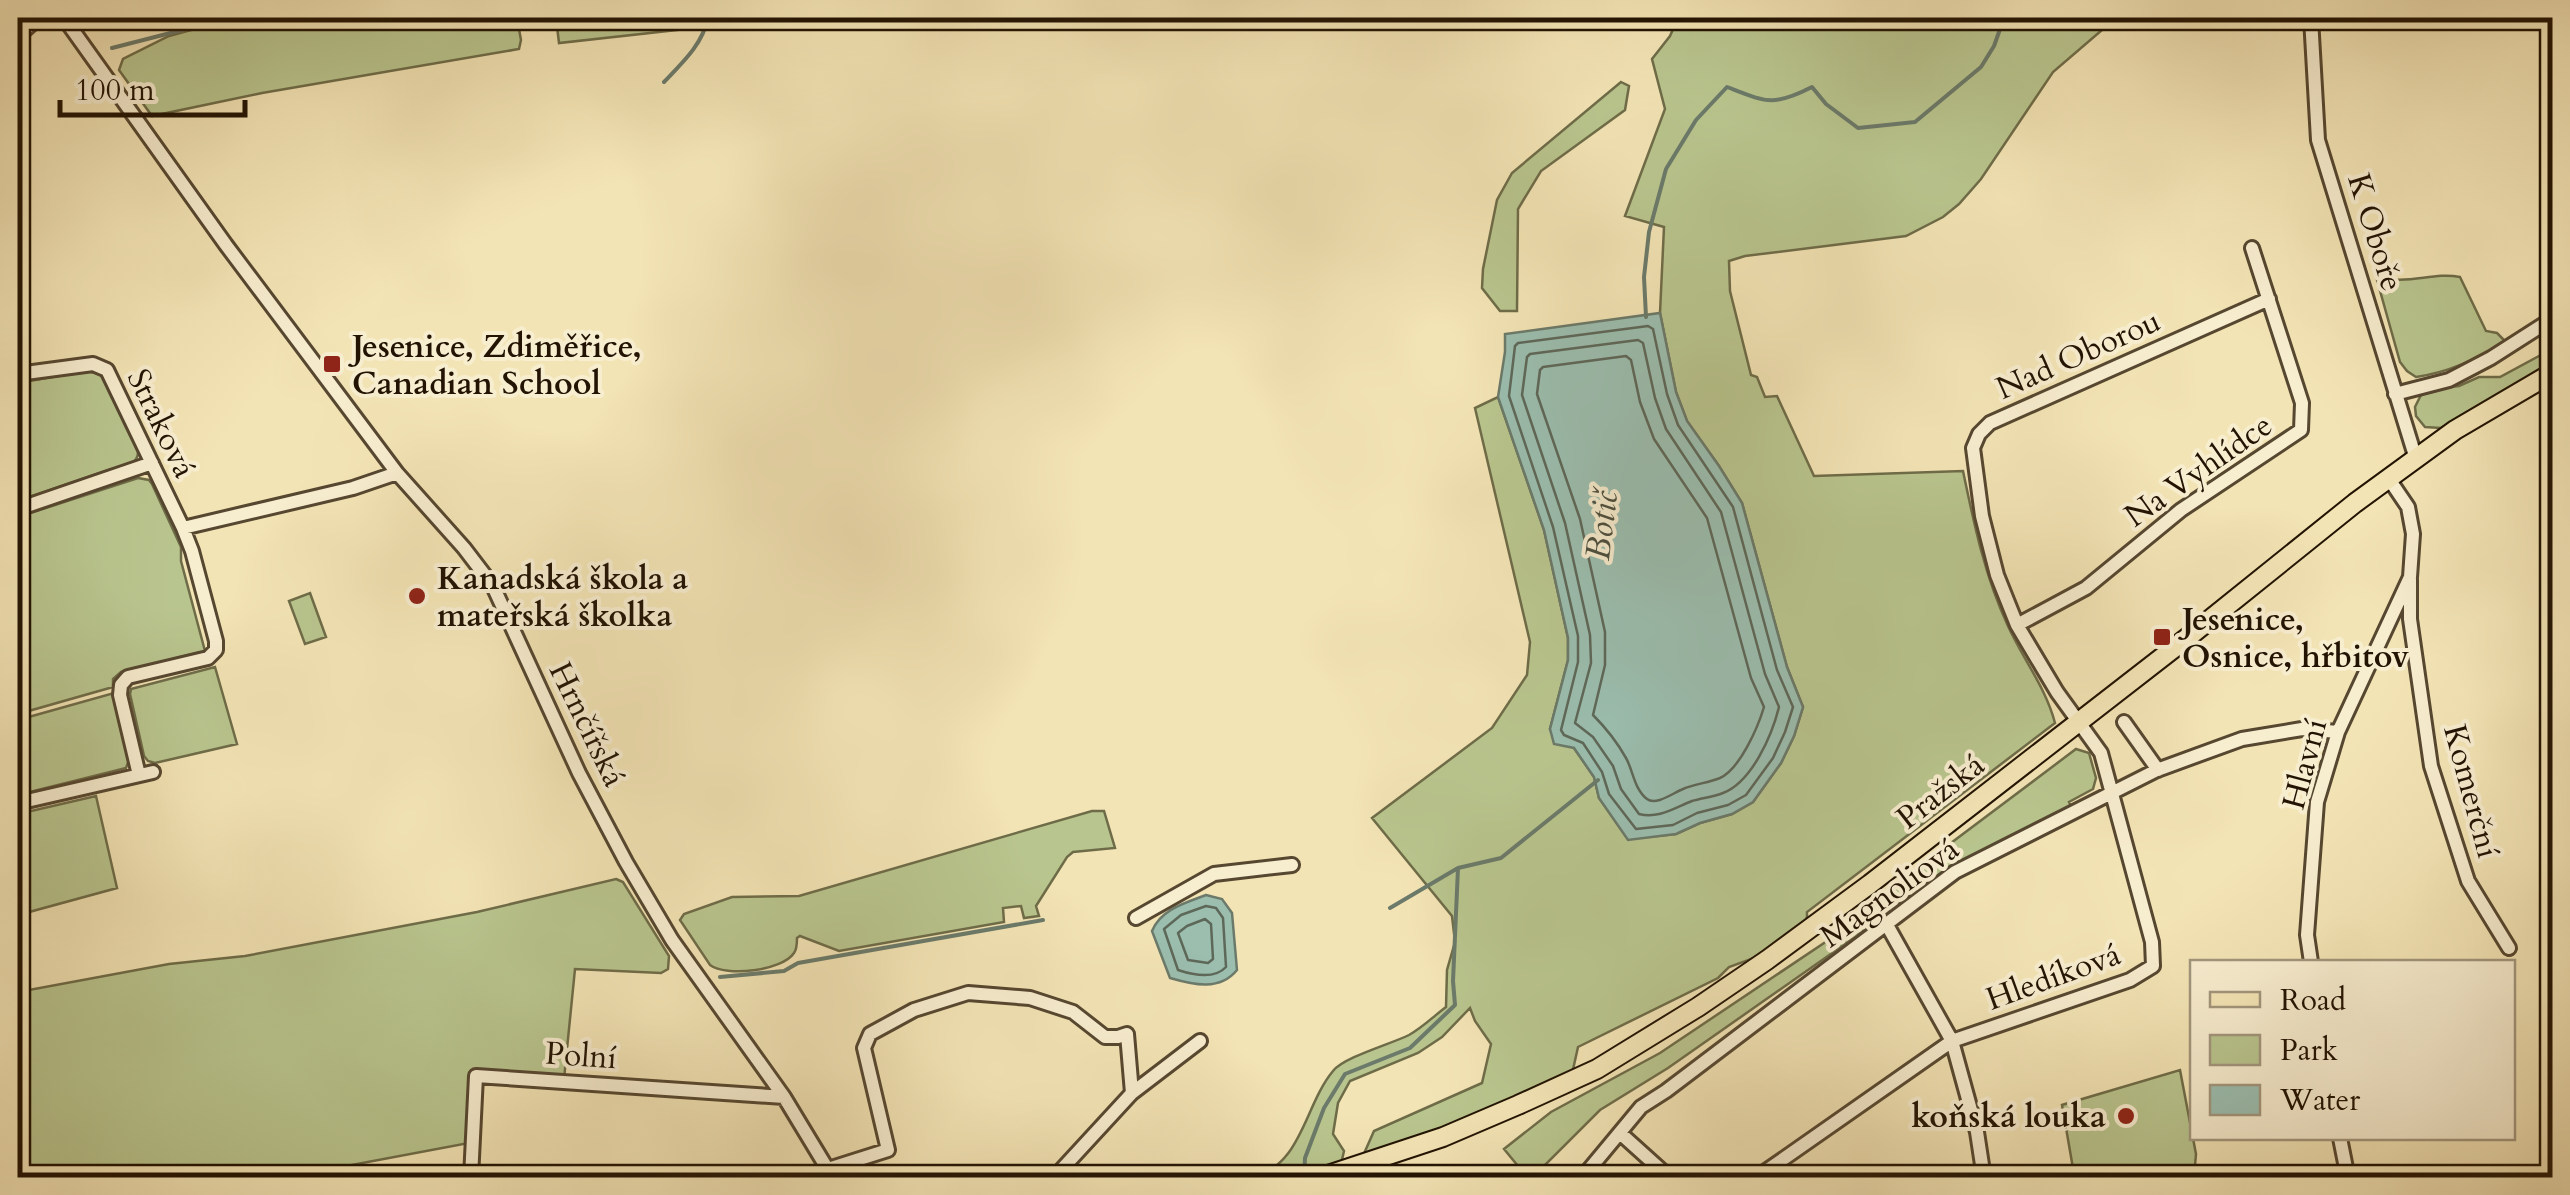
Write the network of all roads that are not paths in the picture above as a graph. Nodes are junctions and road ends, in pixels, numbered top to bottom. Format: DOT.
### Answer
graph roads {
  1 [pos="38,18"];
  2 [pos="64,18"];
  3 [pos="2311,18"];
  4 [pos="18,36"];
  5 [pos="2252,248"];
  6 [pos="2269,299"];
  7 [pos="2552,320"];
  8 [pos="2552,373"];
  9 [pos="18,374"];
  10 [pos="2396,394"];
  11 [pos="2416,459"];
  12 [pos="152,463"];
  13 [pos="397,473"];
  14 [pos="2389,479"];
  15 [pos="18,509"];
  16 [pos="183,528"];
  17 [pos="2410,577"];
  18 [pos="2017,625"];
  19 [pos="2079,721"];
  20 [pos="2124,722"];
  21 [pos="2338,732"];
  22 [pos="2158,770"];
  23 [pos="2112,792"];
  24 [pos="18,803"];
  25 [pos="1292,865"];
  26 [pos="1136,918"];
  27 [pos="1887,926"];
  28 [pos="2509,948"];
  29 [pos="2311,960"];
  30 [pos="1200,1041"];
  31 [pos="1952,1041"];
  32 [pos="1132,1092"];
  33 [pos="784,1096"];
  34 [pos="1620,1133"];
  35 [pos="2340,1140"];
  36 [pos="830,1174"];
  37 [pos="1980,1176"];
  38 [pos="471,1178"];
  39 [pos="1058,1178"];
  40 [pos="1319,1178"];
  41 [pos="1582,1178"];
  42 [pos="1670,1178"];
  43 [pos="1756,1178"];
  44 [pos="2348,1178"];
  1 -- 4 [label="street"];
  2 -- 13 [label="street, Hrnčířská"];
  3 -- 10 [label="street, K Oboře"];
  5 -- 6 [label="street, Na Vyhlídce"];
  6 -- 18 [label="street, Na Vyhlídce"];
  6 -- 18 [label="street, Nad Oborou"];
  7 -- 10 [label="street"];
  8 -- 11 [label="main road, Pražská"];
  9 -- 12 [label="street, Straková"];
  10 -- 11 [label="street, K Oboře"];
  11 -- 14 [label="main road, Pražská"];
  12 -- 15 [label="street"];
  12 -- 16 [label="street, Straková"];
  13 -- 16 [label="street, Straková"];
  13 -- 33 [label="street, Hrnčířská"];
  14 -- 17 [label="street, Hlavní"];
  14 -- 19 [label="main road, Pražská"];
  16 -- 24 [label="street, Straková"];
  17 -- 21 [label="street, Hlavní"];
  17 -- 28 [label="street, Komerční"];
  18 -- 19 [label="street, Nad Oborou"];
  19 -- 23 [label="street, Hledíková"];
  19 -- 40 [label="main road, Pražská"];
  20 -- 22 [label="street"];
  21 -- 22 [label="street, Magnoliová"];
  21 -- 29 [label="street, Hlavní"];
  22 -- 23 [label="street, Magnoliová"];
  23 -- 27 [label="street, Magnoliová"];
  23 -- 31 [label="street, Hledíková"];
  25 -- 26 [label="street"];
  27 -- 31 [label="street"];
  27 -- 34 [label="street, Magnoliová"];
  30 -- 32 [label="street"];
  31 -- 37 [label="street"];
  31 -- 43 [label="street, Hledíková"];
  32 -- 36 [label="street"];
  32 -- 39 [label="street"];
  33 -- 36 [label="street, Hrnčířská"];
  33 -- 38 [label="street, Polní"];
  34 -- 41 [label="street, Magnoliová"];
  34 -- 42 [label="street"];
  35 -- 44 [label="street"];
}
